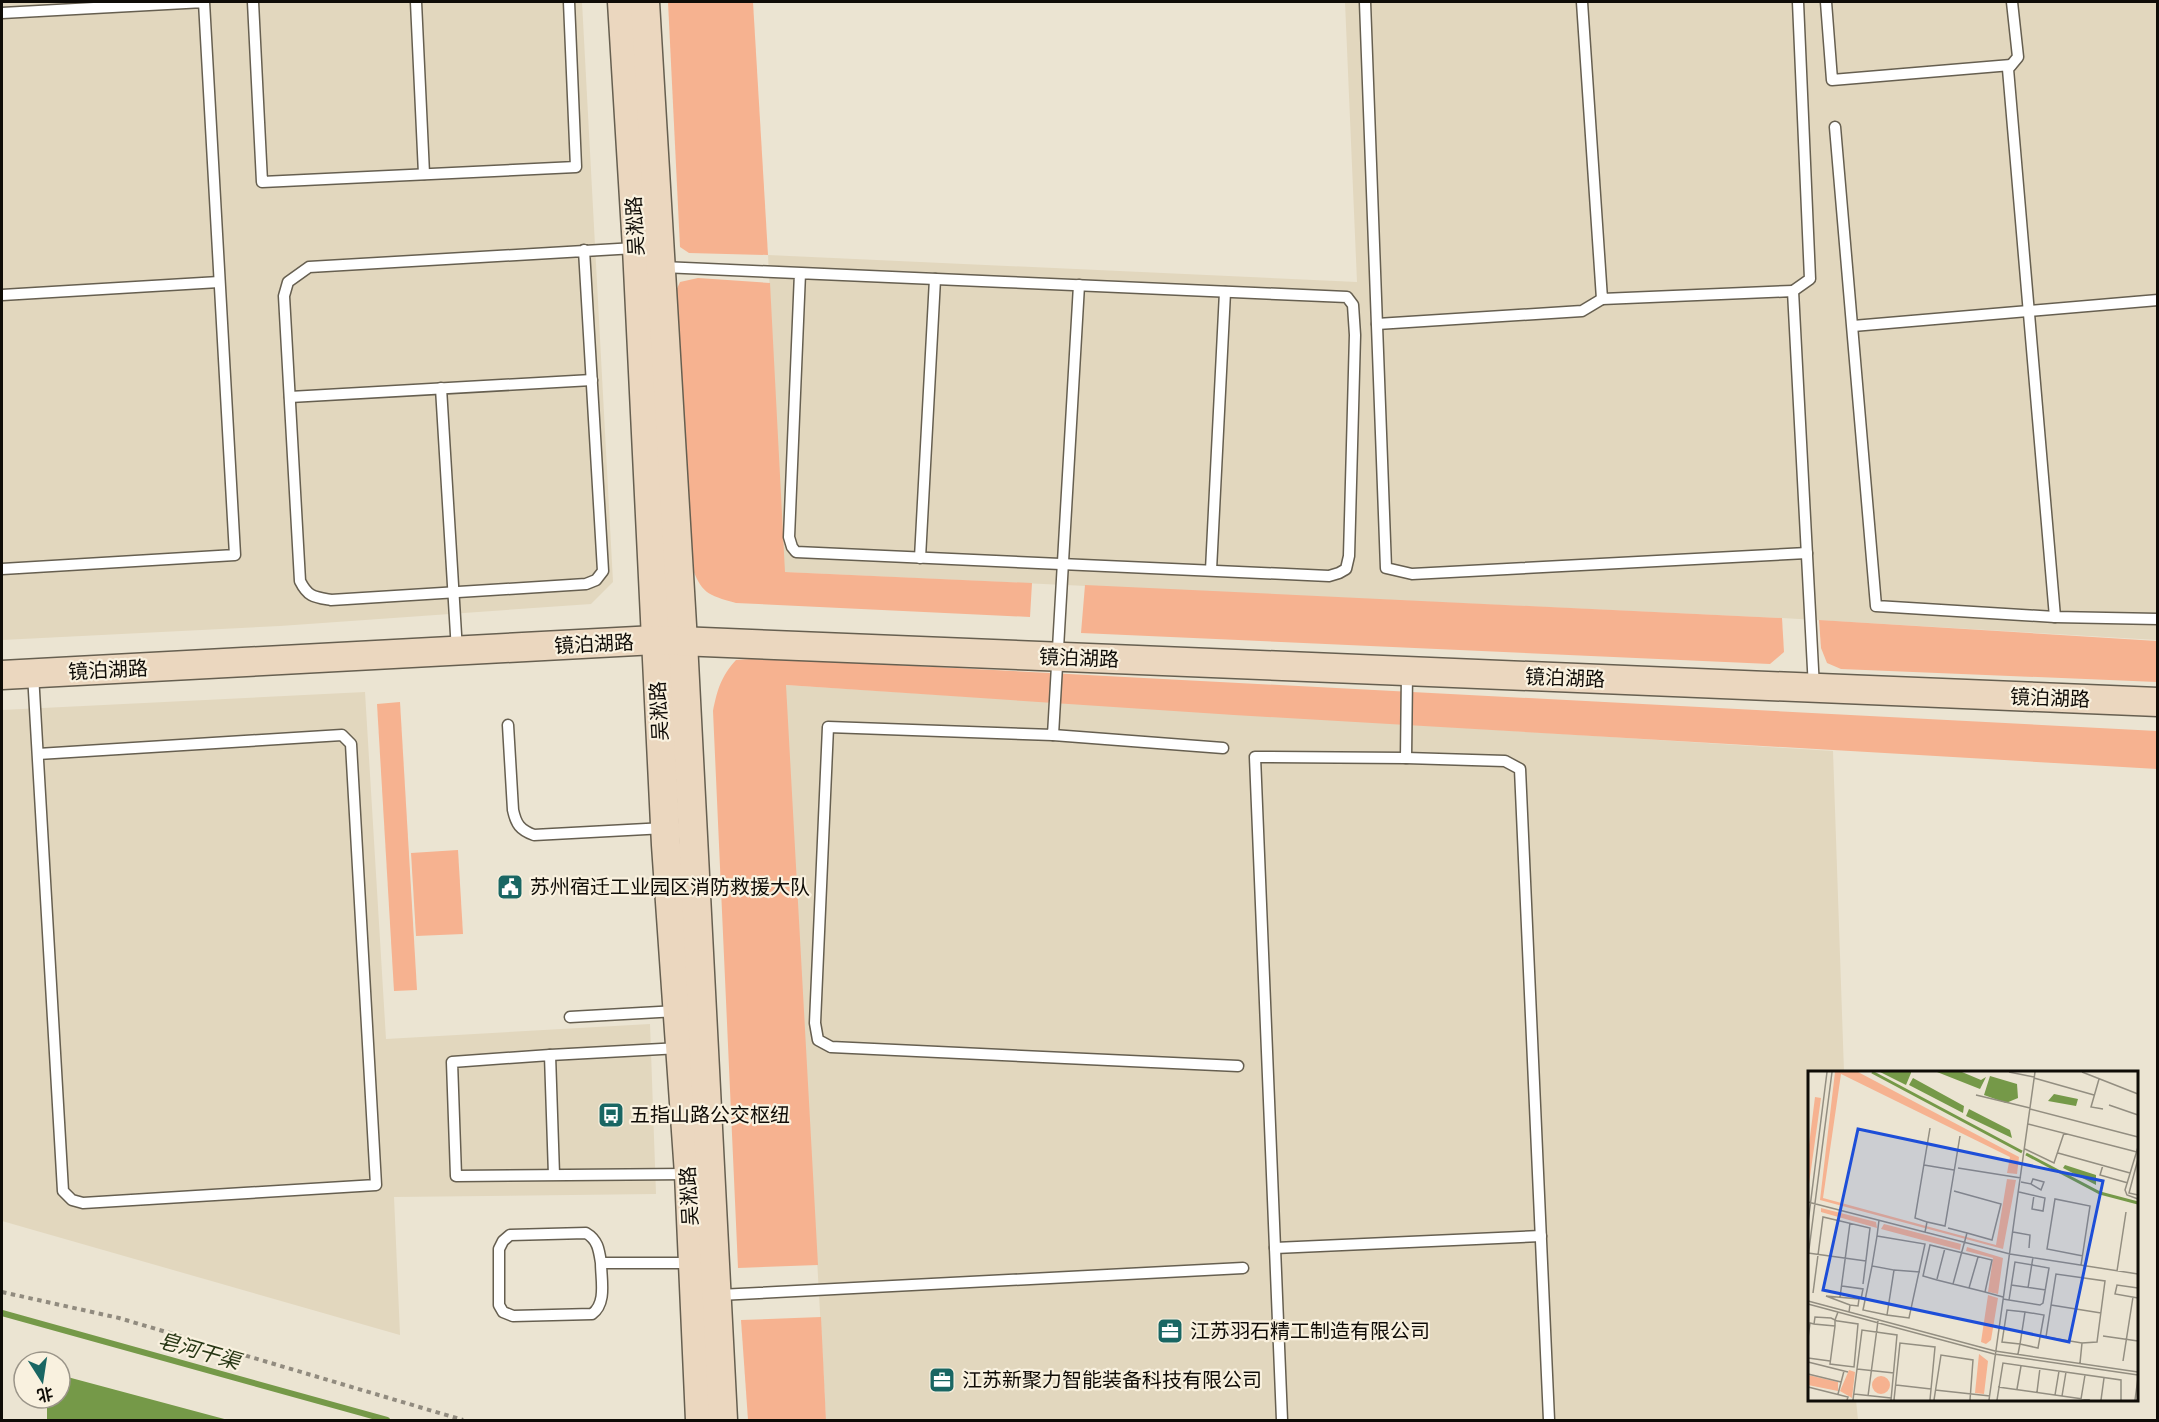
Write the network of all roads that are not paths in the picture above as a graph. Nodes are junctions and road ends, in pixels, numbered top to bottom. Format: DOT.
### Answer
graph roads {
  1 [pos="253,2"];
  2 [pos="416,2"];
  3 [pos="569,2"];
  4 [pos="622,2"];
  5 [pos="645,2"];
  6 [pos="1365,2"];
  7 [pos="1582,2"];
  8 [pos="1798,2"];
  9 [pos="1826,2"];
  10 [pos="2012,2"];
  11 [pos="2,14"];
  12 [pos="2011,65"];
  13 [pos="1835,127"];
  14 [pos="424,174"];
  15 [pos="584,250"];
  16 [pos="645,261"];
  17 [pos="800,273"];
  18 [pos="935,279"];
  19 [pos="219,282"];
  20 [pos="1079,285"];
  21 [pos="1793,291"];
  22 [pos="1225,292"];
  23 [pos="2,295"];
  24 [pos="1602,299"];
  25 [pos="2157,300"];
  26 [pos="2029,311"];
  27 [pos="1377,324"];
  28 [pos="1853,326"];
  29 [pos="592,380"];
  30 [pos="441,388"];
  31 [pos="290,397"];
  32 [pos="1807,553"];
  33 [pos="920,558"];
  34 [pos="1062,564"];
  35 [pos="2,569"];
  36 [pos="1211,570"];
  37 [pos="453,592"];
  38 [pos="2055,617"];
  39 [pos="2157,619"];
  40 [pos="655,640"];
  41 [pos="683,642"];
  42 [pos="457,651"];
  43 [pos="1057,657"];
  44 [pos="1407,671"];
  45 [pos="33,674"];
  46 [pos="2,675"];
  47 [pos="1814,688"];
  48 [pos="2157,702"];
  49 [pos="508,725"];
  50 [pos="1053,735"];
  51 [pos="1223,748"];
  52 [pos="38,754"];
  53 [pos="1406,758"];
  54 [pos="665,828"];
  55 [pos="689,1010"];
  56 [pos="570,1017"];
  57 [pos="680,1048"];
  58 [pos="550,1055"];
  59 [pos="1238,1066"];
  60 [pos="689,1174"];
  61 [pos="554,1175"];
  62 [pos="1541,1236"];
  63 [pos="1275,1248"];
  64 [pos="601,1263"];
  65 [pos="692,1263"];
  66 [pos="1243,1268"];
  67 [pos="705,1295"];
  68 [pos="700,1420"];
  69 [pos="723,1420"];
  70 [pos="1282,1420"];
  71 [pos="1549,1420"];
  1 -- 14 [label="lane"];
  2 -- 14 [label="lane"];
  3 -- 14 [label="lane"];
  4 -- 16 [label="main road, 吴淞路"];
  5 -- 16 [label="main road, 吴淞路"];
  6 -- 27 [label="lane"];
  7 -- 24 [label="lane"];
  8 -- 21 [label="lane"];
  9 -- 12 [label="lane"];
  10 -- 12 [label="lane"];
  11 -- 19 [label="lane"];
  12 -- 26 [label="lane"];
  13 -- 28 [label="lane"];
  15 -- 16 [label="lane"];
  15 -- 29 [label="lane"];
  15 -- 31 [label="lane"];
  16 -- 17 [label="lane"];
  16 -- 40 [label="main road, 吴淞路"];
  16 -- 41 [label="main road, 吴淞路"];
  17 -- 18 [label="lane"];
  17 -- 33 [label="lane"];
  18 -- 20 [label="lane"];
  18 -- 33 [label="lane"];
  19 -- 23 [label="lane"];
  19 -- 35 [label="lane"];
  20 -- 22 [label="lane"];
  20 -- 34 [label="lane"];
  21 -- 24 [label="lane"];
  21 -- 32 [label="lane"];
  22 -- 36 [label="lane"];
  22 -- 36 [label="lane"];
  24 -- 27 [label="lane"];
  25 -- 26 [label="lane"];
  26 -- 28 [label="lane"];
  26 -- 38 [label="lane"];
  27 -- 32 [label="lane"];
  28 -- 38 [label="lane"];
  29 -- 30 [label="lane"];
  29 -- 37 [label="lane"];
  30 -- 31 [label="lane"];
  30 -- 37 [label="lane"];
  31 -- 37 [label="lane"];
  32 -- 47 [label="lane"];
  33 -- 34 [label="lane"];
  34 -- 36 [label="lane"];
  34 -- 43 [label="lane"];
  37 -- 42 [label="lane"];
  38 -- 39 [label="lane"];
  40 -- 41 [label="main road, 镜泊湖路"];
  40 -- 42 [label="main road, 镜泊湖路"];
  40 -- 54 [label="main road, 吴淞路"];
  41 -- 43 [label="main road, 镜泊湖路"];
  41 -- 55 [label="main road, 吴淞路"];
  42 -- 45 [label="main road, 镜泊湖路"];
  43 -- 44 [label="main road, 镜泊湖路"];
  43 -- 50 [label="lane"];
  44 -- 47 [label="main road, 镜泊湖路"];
  44 -- 53 [label="lane"];
  45 -- 46 [label="main road, 镜泊湖路"];
  45 -- 52 [label="lane"];
  47 -- 48 [label="main road, 镜泊湖路"];
  49 -- 54 [label="lane"];
  50 -- 51 [label="lane"];
  50 -- 59 [label="lane"];
  52 -- 52 [label="lane"];
  53 -- 62 [label="lane"];
  53 -- 63 [label="lane"];
  54 -- 55 [label="main road, 吴淞路"];
  55 -- 56 [label="lane"];
  55 -- 57 [label="main road, 吴淞路"];
  55 -- 67 [label="main road, 吴淞路"];
  57 -- 58 [label="lane"];
  57 -- 60 [label="main road, 吴淞路"];
  58 -- 61 [label="lane"];
  58 -- 61 [label="lane"];
  60 -- 61 [label="lane"];
  60 -- 65 [label="main road, 吴淞路"];
  62 -- 63 [label="lane"];
  62 -- 71 [label="lane"];
  63 -- 70 [label="lane"];
  64 -- 64 [label="lane"];
  64 -- 65 [label="lane"];
  65 -- 67 [label="main road, 吴淞路"];
  66 -- 67 [label="lane"];
  67 -- 68 [label="main road, 吴淞路"];
  67 -- 69 [label="main road, 吴淞路"];
}
